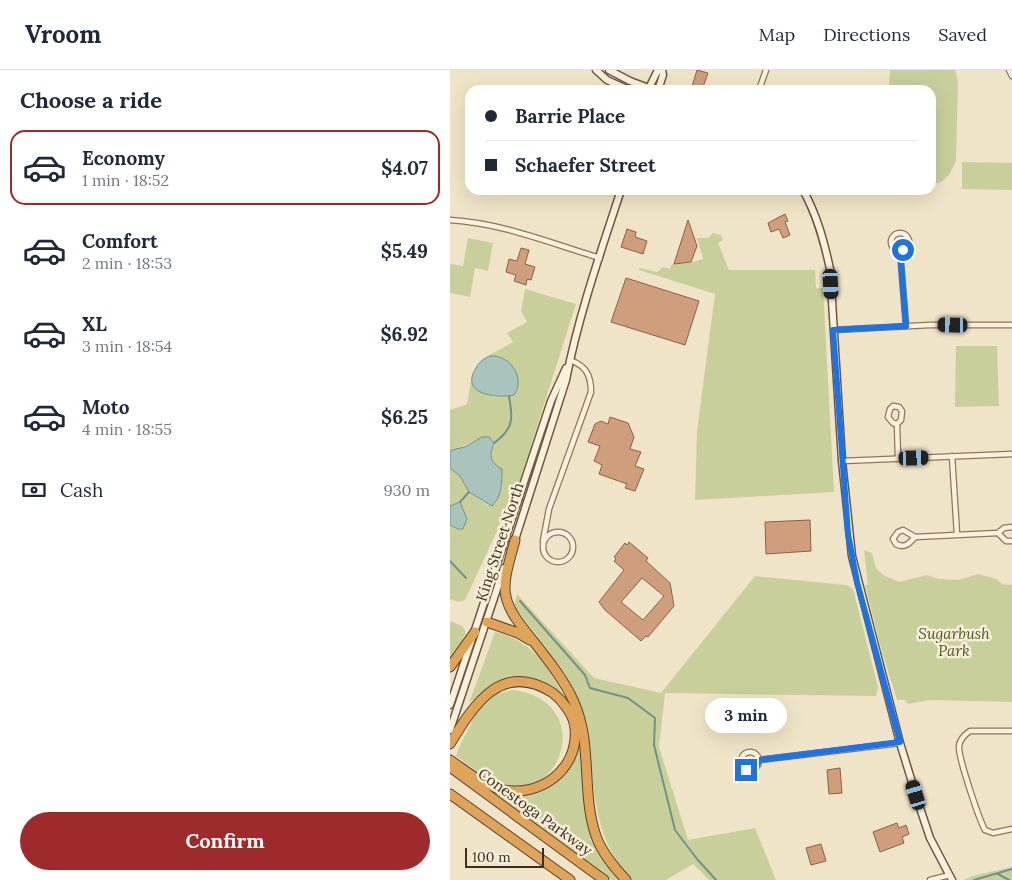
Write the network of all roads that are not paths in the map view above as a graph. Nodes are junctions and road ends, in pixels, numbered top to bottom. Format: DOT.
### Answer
graph roads {
  1 [pos="596,70"];
  2 [pos="609,70"];
  3 [pos="658,70"];
  4 [pos="662,70"];
  5 [pos="766,70"];
  6 [pos="1009,70"];
  7 [pos="1012,76"];
  8 [pos="616,85"];
  9 [pos="638,85"];
  10 [pos="654,85"];
  11 [pos="656,85"];
  12 [pos="762,85"];
  13 [pos="619,195"];
  14 [pos="806,195"];
  15 [pos="450,220"];
  16 [pos="900,251"];
  17 [pos="600,258"];
  18 [pos="1012,325"];
  19 [pos="906,326"];
  20 [pos="833,330"];
  21 [pos="570,360"];
  22 [pos="897,424"];
  23 [pos="1012,454"];
  24 [pos="952,456"];
  25 [pos="898,458"];
  26 [pos="842,461"];
  27 [pos="1012,527"];
  28 [pos="998,533"];
  29 [pos="957,534"];
  30 [pos="915,537"];
  31 [pos="515,540"];
  32 [pos="544,541"];
  33 [pos="1012,541"];
  34 [pos="487,622"];
  35 [pos="475,632"];
  36 [pos="542,652"];
  37 [pos="450,667"];
  38 [pos="450,705"];
  39 [pos="450,730"];
  40 [pos="1012,731"];
  41 [pos="900,742"];
  42 [pos="450,744"];
  43 [pos="450,760"];
  44 [pos="759,760"];
  45 [pos="456,769"];
  46 [pos="450,794"];
  47 [pos="1012,829"];
  48 [pos="951,877"];
  49 [pos="570,880"];
  50 [pos="604,880"];
  51 [pos="626,880"];
  52 [pos="930,880"];
  1 -- 8 [label="main road"];
  2 -- 9 [label="main road"];
  3 -- 10 [label="main road"];
  4 -- 11 [label="main road"];
  5 -- 12 [label="street"];
  6 -- 7 [label="street"];
  13 -- 17 [label="main road, King Street North"];
  14 -- 20 [label="main road"];
  15 -- 17 [label="street"];
  16 -- 16 [label="street"];
  16 -- 19 [label="street"];
  17 -- 21 [label="main road, King Street North"];
  18 -- 19 [label="street"];
  19 -- 20 [label="street"];
  20 -- 26 [label="main road"];
  21 -- 31 [label="main road, King Street North"];
  21 -- 32 [label="street"];
  21 -- 35 [label="main road, King Street North"];
  22 -- 25 [label="street"];
  23 -- 24 [label="street"];
  24 -- 25 [label="street"];
  24 -- 29 [label="street"];
  25 -- 26 [label="street"];
  26 -- 41 [label="main road"];
  27 -- 28 [label="street"];
  28 -- 29 [label="street"];
  28 -- 33 [label="street"];
  29 -- 30 [label="street"];
  30 -- 30 [label="street"];
  31 -- 34 [label="main road, King Street North"];
  31 -- 36 [label="highway"];
  32 -- 32 [label="street"];
  34 -- 36 [label="highway"];
  34 -- 39 [label="main road, King Street North"];
  35 -- 37 [label="highway"];
  35 -- 38 [label="main road, King Street North"];
  36 -- 51 [label="highway"];
  40 -- 47 [label="street"];
  41 -- 44 [label="street"];
  41 -- 48 [label="main road"];
  42 -- 45 [label="highway"];
  43 -- 45 [label="highway"];
  44 -- 44 [label="street"];
  45 -- 50 [label="highway, Conestoga Parkway"];
  46 -- 49 [label="highway"];
  48 -- 52 [label="street"];
}
